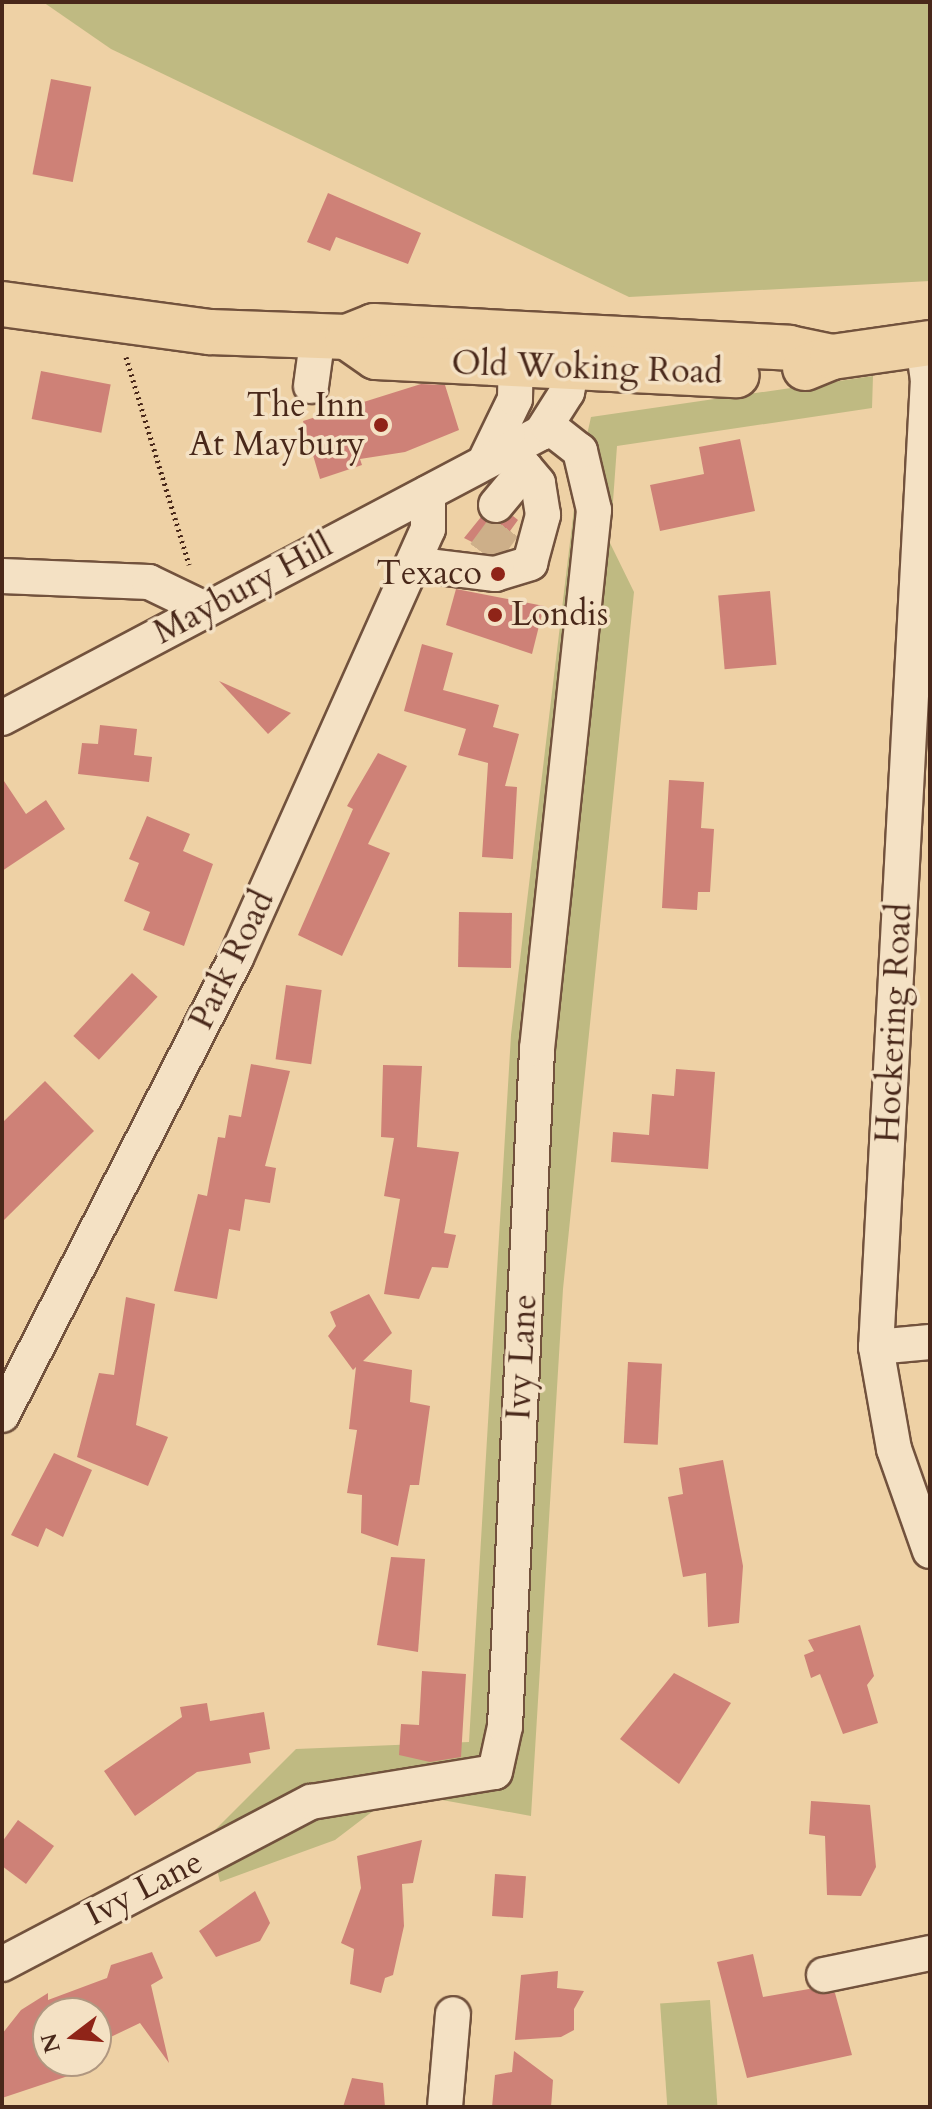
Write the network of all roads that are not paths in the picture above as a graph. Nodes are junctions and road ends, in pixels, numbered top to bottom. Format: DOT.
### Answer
graph roads {
  1 [pos="2,304"];
  2 [pos="333,336"];
  3 [pos="926,344"];
  4 [pos="516,350"];
  5 [pos="576,353"];
  6 [pos="311,386"];
  7 [pos="547,425"];
  8 [pos="512,460"];
  9 [pos="428,493"];
  10 [pos="504,510"];
  11 [pos="413,564"];
  12 [pos="2,576"];
  13 [pos="203,608"];
  14 [pos="2,718"];
  15 [pos="930,1342"];
  16 [pos="876,1347"];
  17 [pos="6,1393"];
  18 [pos="930,1551"];
  19 [pos="930,1953"];
  20 [pos="2,1964"];
  21 [pos="824,1975"];
  22 [pos="453,2014"];
  23 [pos="445,2107"];
  1 -- 2 [label="main road, Old Woking Road"];
  2 -- 4 [label="main road, Old Woking Road"];
  2 -- 6 [label="street"];
  3 -- 5 [label="main road, Old Woking Road"];
  3 -- 16 [label="street, Hockering Road"];
  4 -- 5 [label="main road, Old Woking Road"];
  4 -- 8 [label="street"];
  5 -- 7 [label="street, Maybury Hill"];
  7 -- 8 [label="street, Maybury Hill"];
  7 -- 20 [label="street, Ivy Lane"];
  8 -- 9 [label="street, Maybury Hill"];
  8 -- 10 [label="street"];
  8 -- 11 [label="street"];
  9 -- 11 [label="street, Park Road"];
  9 -- 13 [label="street, Maybury Hill"];
  11 -- 17 [label="street, Park Road"];
  12 -- 13 [label="street"];
  13 -- 14 [label="street, Maybury Hill"];
  15 -- 16 [label="street"];
  16 -- 18 [label="street, Hockering Road"];
  19 -- 21 [label="street"];
  22 -- 23 [label="street"];
}
